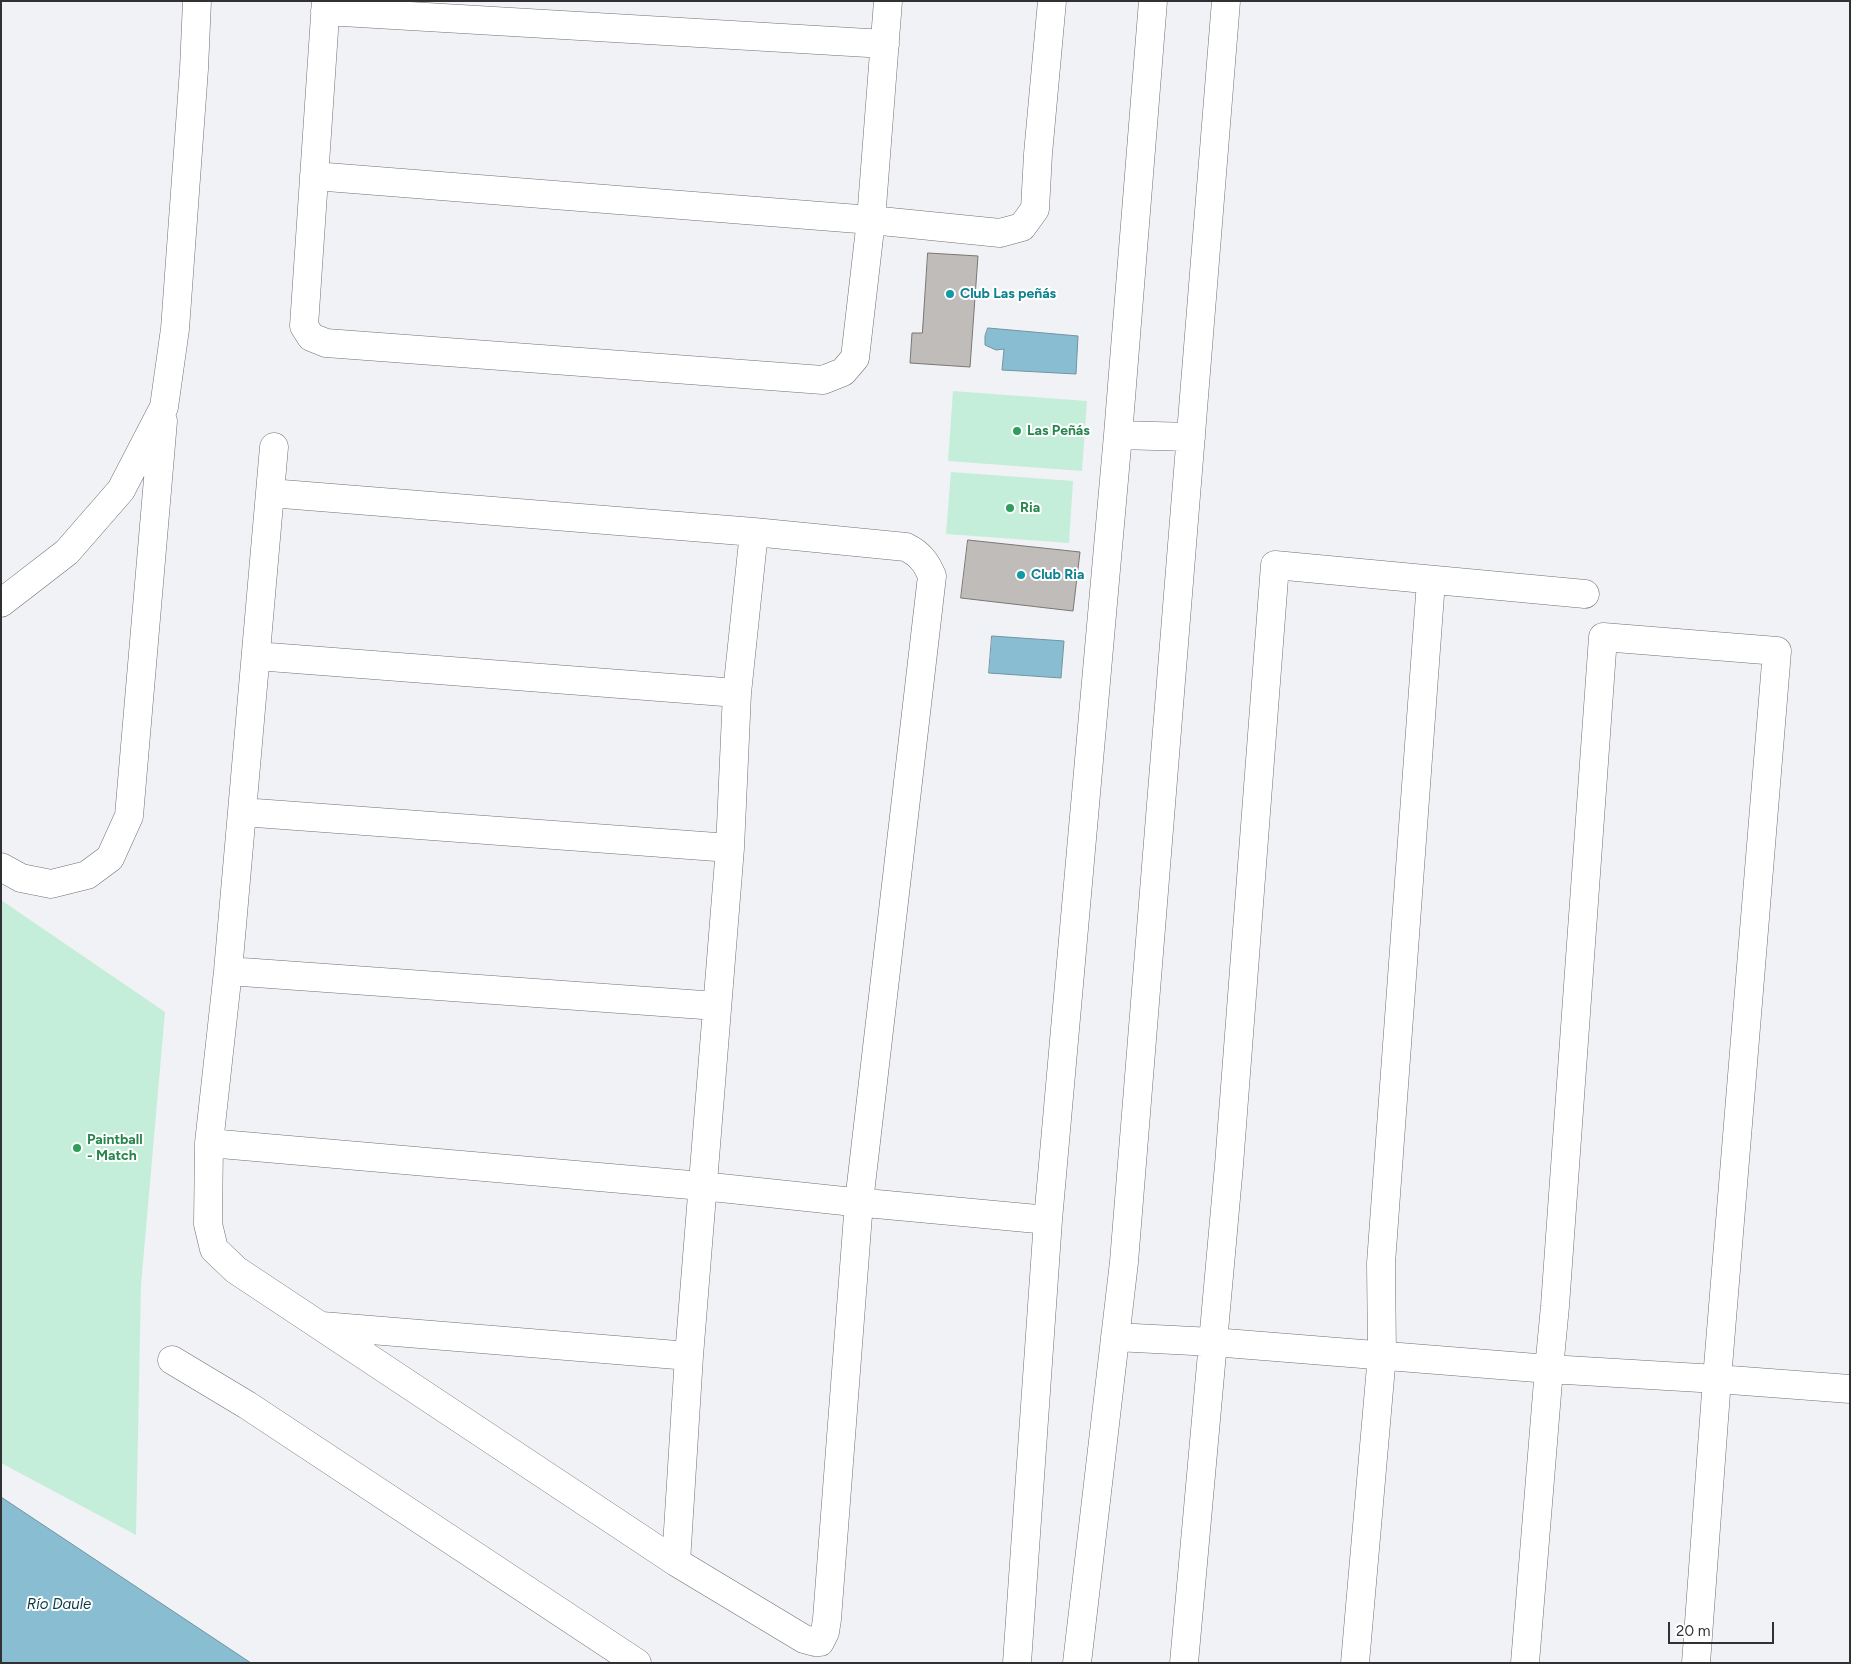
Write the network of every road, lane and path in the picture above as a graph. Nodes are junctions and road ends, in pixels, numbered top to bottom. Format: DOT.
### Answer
graph roads {
  1 [pos="196,1"];
  2 [pos="888,1"];
  3 [pos="1052,1"];
  4 [pos="1153,1"];
  5 [pos="1226,1"];
  6 [pos="326,6"];
  7 [pos="885,44"];
  8 [pos="314,176"];
  9 [pos="871,220"];
  10 [pos="164,408"];
  11 [pos="1118,435"];
  12 [pos="1191,437"];
  13 [pos="274,447"];
  14 [pos="270,493"];
  15 [pos="754,532"];
  16 [pos="1431,581"];
  17 [pos="1585,594"];
  18 [pos="1,603"];
  19 [pos="256,656"];
  20 [pos="737,693"];
  21 [pos="242,812"];
  22 [pos="730,848"];
  23 [pos="1,867"];
  24 [pos="228,971"];
  25 [pos="717,1006"];
  26 [pos="209,1143"];
  27 [pos="702,1186"];
  28 [pos="858,1202"];
  29 [pos="1048,1220"];
  30 [pos="320,1326"];
  31 [pos="1115,1337"];
  32 [pos="1213,1342"];
  33 [pos="1382,1355"];
  34 [pos="689,1356"];
  35 [pos="172,1360"];
  36 [pos="1548,1369"];
  37 [pos="1717,1379"];
  38 [pos="1850,1389"];
  39 [pos="676,1562"];
  40 [pos="637,1663"];
  41 [pos="1017,1663"];
  42 [pos="1077,1663"];
  43 [pos="1184,1663"];
  44 [pos="1355,1663"];
  45 [pos="1525,1663"];
  46 [pos="1696,1663"];
  1 -- 10 [label="street"];
  2 -- 7 [label="street"];
  3 -- 9 [label="street"];
  4 -- 11 [label="street"];
  5 -- 12 [label="street"];
  6 -- 7 [label="street"];
  6 -- 8 [label="street"];
  7 -- 9 [label="street"];
  8 -- 9 [label="street"];
  8 -- 9 [label="street"];
  10 -- 18 [label="street"];
  10 -- 23 [label="street"];
  11 -- 12 [label="street"];
  11 -- 29 [label="street"];
  12 -- 31 [label="street"];
  13 -- 14 [label="street"];
  14 -- 15 [label="street"];
  14 -- 19 [label="street"];
  15 -- 20 [label="street"];
  15 -- 28 [label="street"];
  16 -- 17 [label="street"];
  16 -- 32 [label="street"];
  16 -- 33 [label="street"];
  19 -- 20 [label="street"];
  19 -- 21 [label="street"];
  20 -- 22 [label="street"];
  21 -- 22 [label="street"];
  21 -- 24 [label="street"];
  22 -- 25 [label="street"];
  24 -- 25 [label="street"];
  24 -- 26 [label="street"];
  25 -- 27 [label="street"];
  26 -- 27 [label="street"];
  26 -- 30 [label="street"];
  27 -- 28 [label="street"];
  27 -- 34 [label="street"];
  28 -- 29 [label="street"];
  28 -- 39 [label="street"];
  29 -- 41 [label="street"];
  30 -- 34 [label="street"];
  30 -- 39 [label="street"];
  31 -- 32 [label="street"];
  31 -- 42 [label="street"];
  32 -- 33 [label="street"];
  32 -- 43 [label="street"];
  33 -- 36 [label="street"];
  33 -- 44 [label="street"];
  34 -- 39 [label="street"];
  35 -- 40 [label="street"];
  36 -- 37 [label="street"];
  36 -- 37 [label="street"];
  36 -- 45 [label="street"];
  37 -- 38 [label="street"];
  37 -- 46 [label="street"];
}
